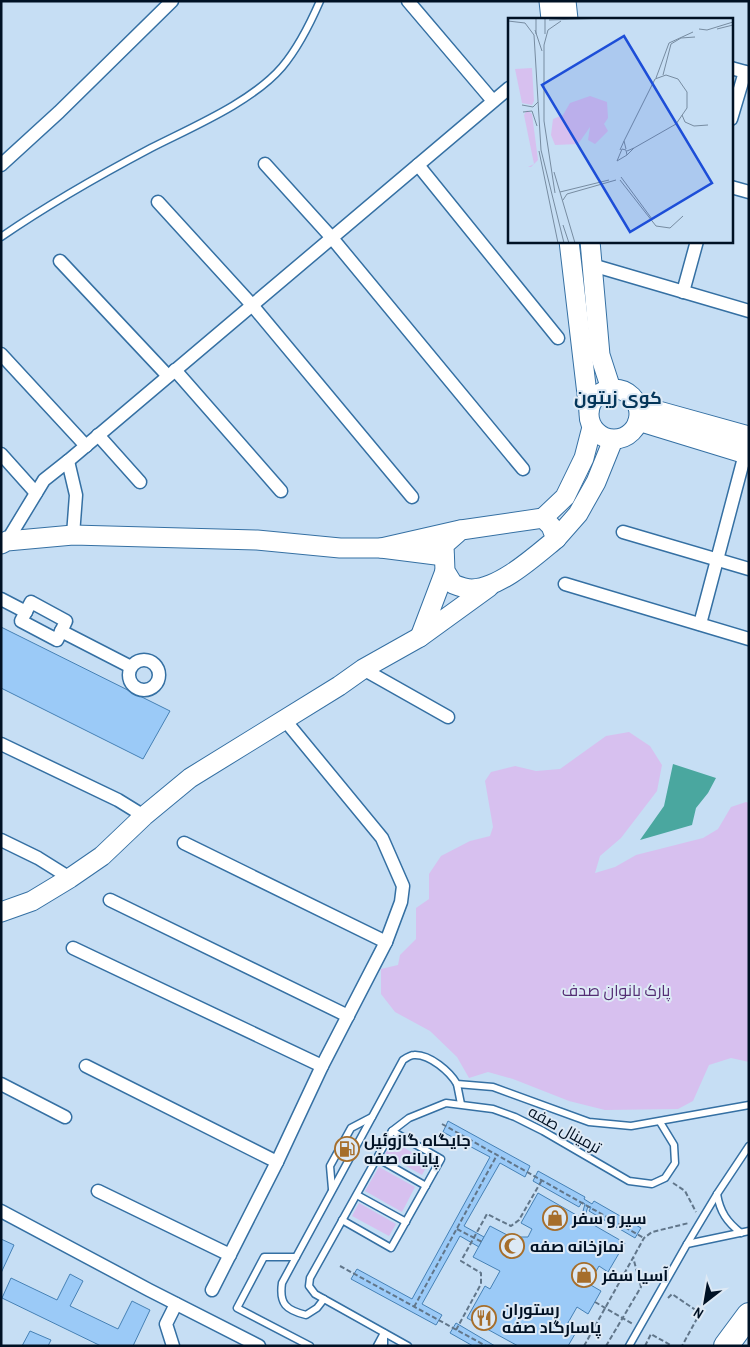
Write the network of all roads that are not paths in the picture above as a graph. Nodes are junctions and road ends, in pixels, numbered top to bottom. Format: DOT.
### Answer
graph roads {
  1 [pos="172,1"];
  2 [pos="320,1"];
  3 [pos="408,1"];
  4 [pos="549,1"];
  5 [pos="565,15"];
  6 [pos="732,68"];
  7 [pos="747,73"];
  8 [pos="508,89"];
  9 [pos="493,101"];
  10 [pos="732,116"];
  11 [pos="265,164"];
  12 [pos="1,165"];
  13 [pos="418,165"];
  14 [pos="732,187"];
  15 [pos="749,192"];
  16 [pos="158,202"];
  17 [pos="1,237"];
  18 [pos="332,238"];
  19 [pos="569,242"];
  20 [pos="590,242"];
  21 [pos="697,242"];
  22 [pos="60,261"];
  23 [pos="592,265"];
  24 [pos="683,292"];
  25 [pos="252,305"];
  26 [pos="749,312"];
  27 [pos="558,338"];
  28 [pos="1,354"];
  29 [pos="172,373"];
  30 [pos="610,389"];
  31 [pos="638,413"];
  32 [pos="591,419"];
  33 [pos="98,435"];
  34 [pos="749,436"];
  35 [pos="613,440"];
  36 [pos="86,446"];
  37 [pos="1,454"];
  38 [pos="747,455"];
  39 [pos="68,460"];
  40 [pos="522,468"];
  41 [pos="140,482"];
  42 [pos="281,491"];
  43 [pos="36,493"];
  44 [pos="412,498"];
  45 [pos="543,518"];
  46 [pos="461,530"];
  47 [pos="623,532"];
  48 [pos="73,535"];
  49 [pos="556,539"];
  50 [pos="4,543"];
  51 [pos="381,548"];
  52 [pos="718,560"];
  53 [pos="444,563"];
  54 [pos="749,569"];
  55 [pos="564,584"];
  56 [pos="491,585"];
  57 [pos="1,599"];
  58 [pos="26,612"];
  59 [pos="700,624"];
  60 [pos="62,631"];
  61 [pos="420,637"];
  62 [pos="749,639"];
  63 [pos="131,667"];
  64 [pos="363,668"];
  65 [pos="448,717"];
  66 [pos="284,719"];
  67 [pos="1,744"];
  68 [pos="144,816"];
  69 [pos="1,840"];
  70 [pos="184,843"];
  71 [pos="70,878"];
  72 [pos="110,900"];
  73 [pos="1,912"];
  74 [pos="386,942"];
  75 [pos="73,948"];
  76 [pos="348,1016"];
  77 [pos="86,1066"];
  78 [pos="322,1066"];
  79 [pos="1,1084"];
  80 [pos="457,1084"];
  81 [pos="461,1104"];
  82 [pos="749,1105"];
  83 [pos="373,1116"];
  84 [pos="64,1117"];
  85 [pos="660,1122"];
  86 [pos="392,1131"];
  87 [pos="749,1146"];
  88 [pos="377,1158"];
  89 [pos="277,1162"];
  90 [pos="426,1186"];
  91 [pos="332,1190"];
  92 [pos="98,1191"];
  93 [pos="717,1194"];
  94 [pos="357,1195"];
  95 [pos="1,1211"];
  96 [pos="342,1220"];
  97 [pos="406,1222"];
  98 [pos="749,1231"];
  99 [pos="741,1233"];
  100 [pos="687,1244"];
  101 [pos="230,1254"];
  102 [pos="296,1256"];
  103 [pos="212,1290"];
  104 [pos="324,1299"];
  105 [pos="176,1304"];
  106 [pos="749,1315"];
  107 [pos="384,1333"];
  108 [pos="749,1336"];
  109 [pos="173,1346"];
  110 [pos="259,1346"];
  111 [pos="310,1346"];
  112 [pos="377,1346"];
  113 [pos="384,1346"];
  114 [pos="408,1346"];
  115 [pos="629,1346"];
  116 [pos="726,1346"];
  117 [pos="743,1346"];
  1 -- 12 [label="street"];
  2 -- 17 [label="lane"];
  3 -- 9 [label="street"];
  4 -- 5 [label="street"];
  6 -- 7 [label="street"];
  7 -- 10 [label="street"];
  8 -- 9 [label="street"];
  9 -- 13 [label="street"];
  11 -- 18 [label="street"];
  13 -- 18 [label="street"];
  13 -- 27 [label="street"];
  14 -- 15 [label="street"];
  16 -- 25 [label="street"];
  18 -- 25 [label="street"];
  18 -- 40 [label="street"];
  19 -- 32 [label="street"];
  20 -- 23 [label="street"];
  21 -- 24 [label="street"];
  22 -- 29 [label="street"];
  23 -- 24 [label="street"];
  23 -- 30 [label="street"];
  24 -- 26 [label="street"];
  25 -- 29 [label="street"];
  25 -- 44 [label="street"];
  28 -- 36 [label="street"];
  29 -- 33 [label="street"];
  29 -- 42 [label="street"];
  30 -- 31 [label="street"];
  30 -- 32 [label="street"];
  31 -- 34 [label="street"];
  31 -- 35 [label="street"];
  31 -- 38 [label="street"];
  32 -- 35 [label="street"];
  32 -- 45 [label="street"];
  33 -- 36 [label="street"];
  33 -- 41 [label="street"];
  35 -- 49 [label="street"];
  36 -- 39 [label="street"];
  37 -- 43 [label="street"];
  38 -- 52 [label="street"];
  39 -- 43 [label="street"];
  39 -- 48 [label="street"];
  43 -- 50 [label="street"];
  45 -- 46 [label="street"];
  45 -- 49 [label="street"];
  46 -- 51 [label="street"];
  46 -- 53 [label="street"];
  47 -- 52 [label="street"];
  48 -- 50 [label="street"];
  48 -- 51 [label="street"];
  49 -- 56 [label="street"];
  51 -- 53 [label="street"];
  52 -- 54 [label="street"];
  52 -- 59 [label="street"];
  53 -- 56 [label="street"];
  53 -- 61 [label="street"];
  55 -- 59 [label="street"];
  56 -- 61 [label="street"];
  57 -- 58 [label="street"];
  58 -- 60 [label="street"];
  58 -- 60 [label="street"];
  59 -- 62 [label="street"];
  60 -- 63 [label="street"];
  61 -- 64 [label="street"];
  64 -- 65 [label="street"];
  64 -- 66 [label="street"];
  66 -- 68 [label="street"];
  66 -- 74 [label="street"];
  67 -- 68 [label="street"];
  68 -- 71 [label="street"];
  69 -- 71 [label="street"];
  70 -- 74 [label="street"];
  71 -- 73 [label="street"];
  72 -- 76 [label="street"];
  74 -- 76 [label="street"];
  75 -- 78 [label="street"];
  76 -- 78 [label="street"];
  77 -- 89 [label="street"];
  78 -- 89 [label="street"];
  79 -- 84 [label="street"];
  80 -- 81 [label="lane"];
  80 -- 83 [label="lane"];
  80 -- 85 [label="lane"];
  81 -- 85 [label="lane, ترمینال صفه"];
  81 -- 86 [label="lane, ترمینال صفه"];
  82 -- 85 [label="lane"];
  83 -- 91 [label="lane"];
  83 -- 91 [label="lane"];
  86 -- 88 [label="lane, ترمینال صفه"];
  86 -- 90 [label="lane"];
  87 -- 93 [label="lane"];
  88 -- 90 [label="lane"];
  88 -- 94 [label="lane, ترمینال صفه"];
  89 -- 101 [label="street"];
  90 -- 97 [label="lane"];
  91 -- 102 [label="lane"];
  92 -- 101 [label="street"];
  93 -- 99 [label="lane"];
  93 -- 100 [label="lane"];
  94 -- 96 [label="lane, ترمینال صفه"];
  94 -- 97 [label="lane"];
  95 -- 105 [label="street"];
  96 -- 97 [label="lane"];
  96 -- 104 [label="lane, ترمینال صفه"];
  98 -- 99 [label="lane"];
  99 -- 100 [label="lane"];
  100 -- 115 [label="lane"];
  101 -- 103 [label="street"];
  102 -- 104 [label="lane"];
  102 -- 111 [label="lane"];
  104 -- 107 [label="lane, ترمینال صفه"];
  105 -- 109 [label="street"];
  105 -- 110 [label="street"];
  106 -- 116 [label="highway"];
  107 -- 112 [label="lane"];
  107 -- 113 [label="lane"];
  107 -- 114 [label="lane, ترمینال صفه"];
  108 -- 117 [label="highway"];
}
